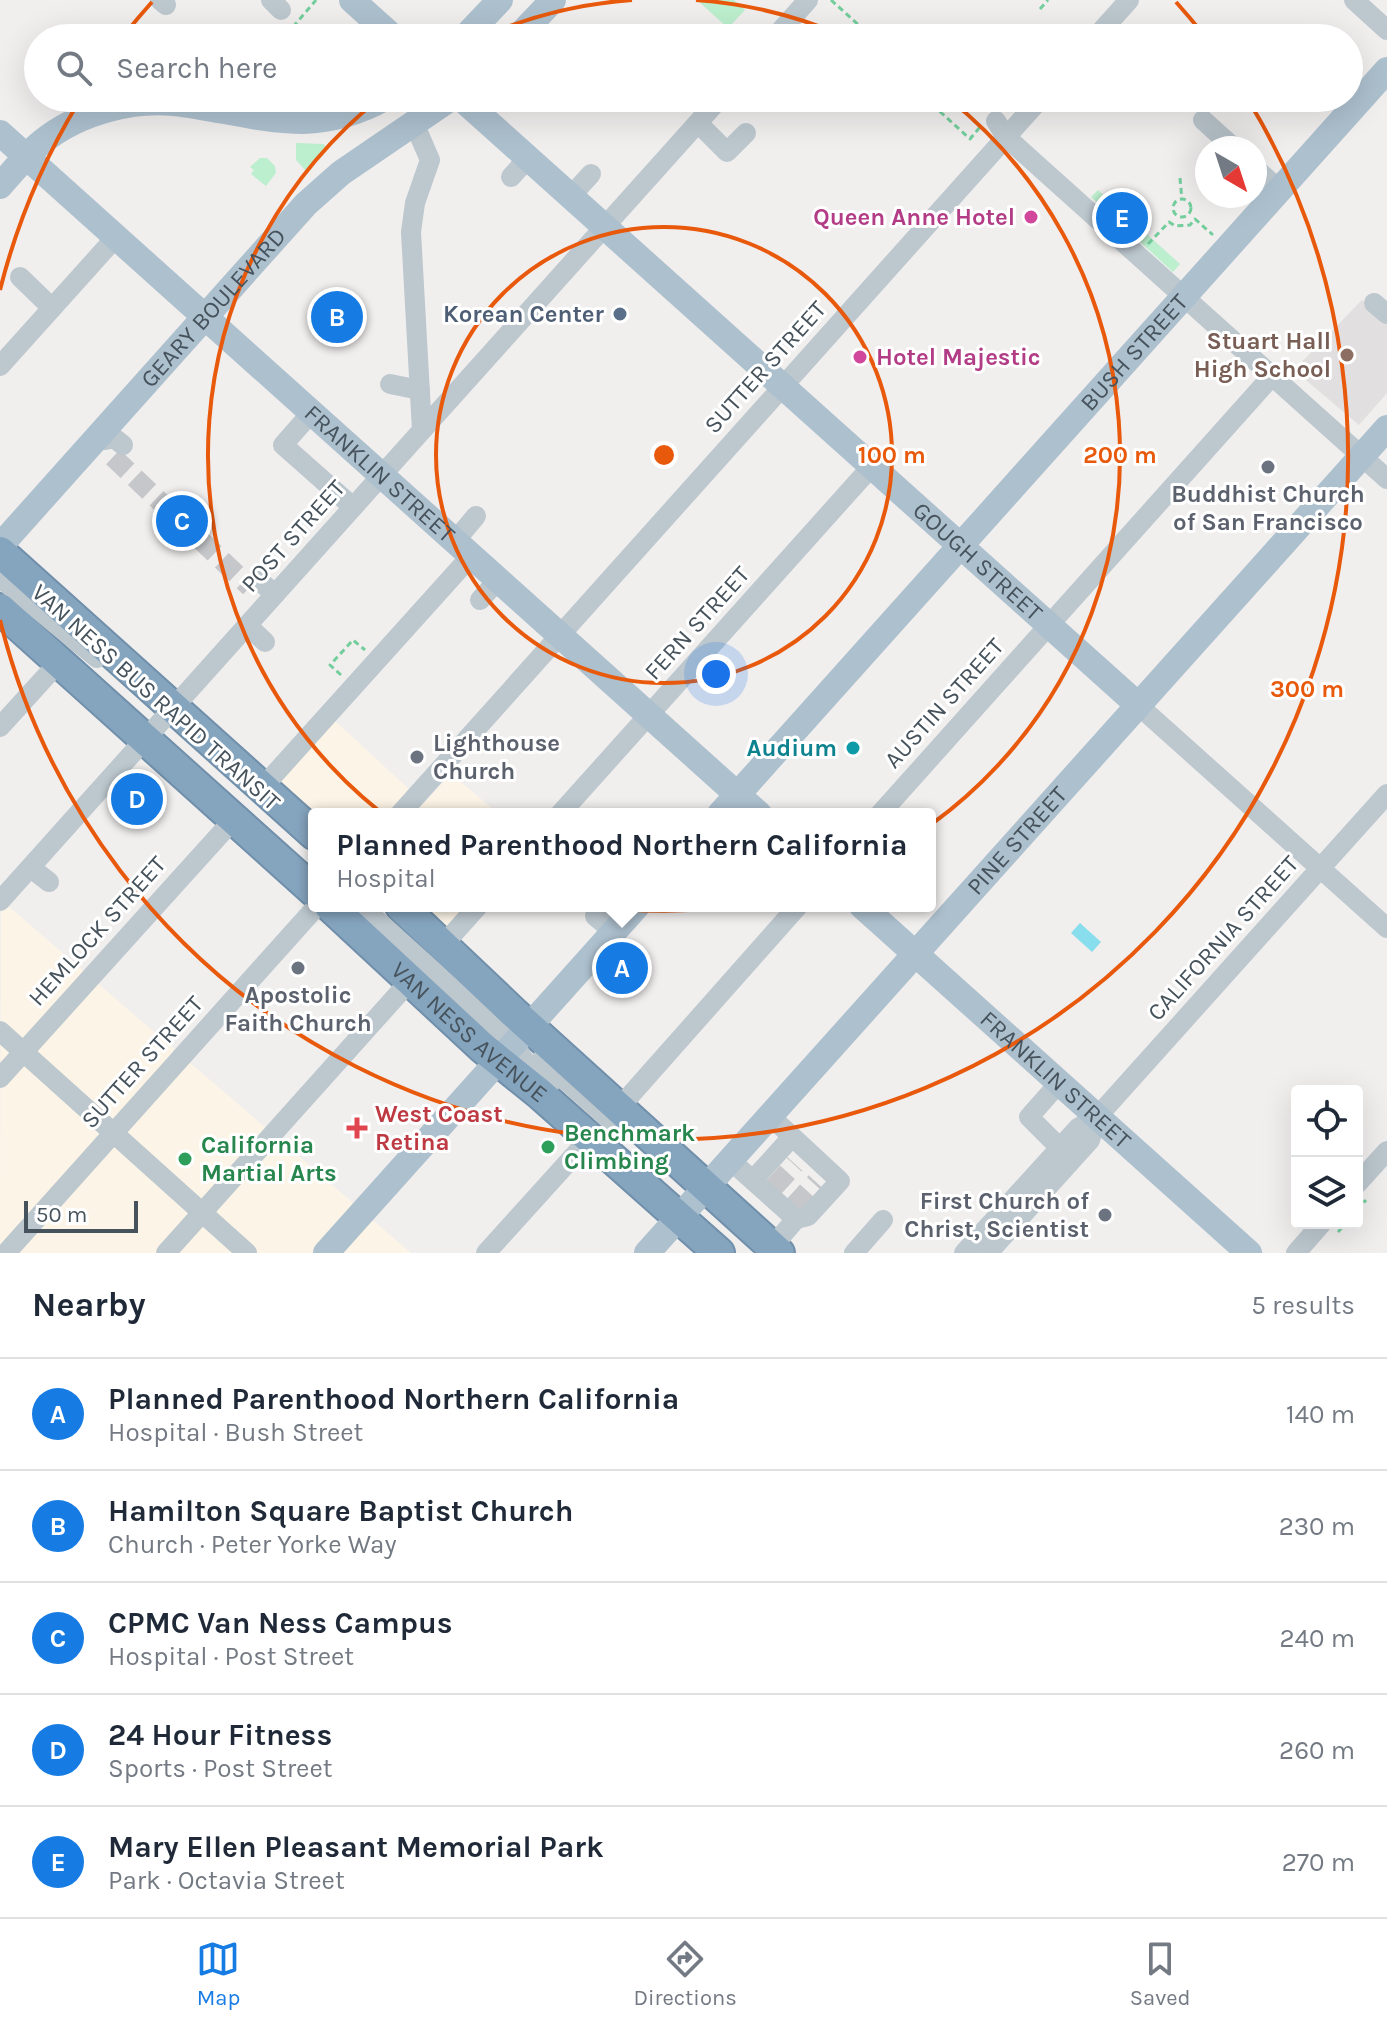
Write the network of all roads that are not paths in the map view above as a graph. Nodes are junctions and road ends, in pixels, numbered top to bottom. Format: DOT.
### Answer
graph roads {
  1 [pos="352,0"];
  2 [pos="500,0"];
  3 [pos="553,0"];
  4 [pos="808,0"];
  5 [pos="1129,0"];
  6 [pos="1354,0"];
  7 [pos="379,24"];
  8 [pos="477,24"];
  9 [pos="530,24"];
  10 [pos="787,24"];
  11 [pos="1108,24"];
  12 [pos="1387,30"];
  13 [pos="1387,70"];
  14 [pos="1363,94"];
  15 [pos="81,112"];
  16 [pos="228,112"];
  17 [pos="355,112"];
  18 [pos="430,112"];
  19 [pos="473,112"];
  20 [pos="708,112"];
  21 [pos="1025,112"];
  22 [pos="1346,112"];
  23 [pos="414,123"];
  24 [pos="698,123"];
  25 [pos="0,133"];
  26 [pos="746,133"];
  27 [pos="1001,134"];
  28 [pos="1210,136"];
  29 [pos="1218,136"];
  30 [pos="26,157"];
  31 [pos="591,174"];
  32 [pos="0,186"];
  33 [pos="1269,190"];
  34 [pos="571,196"];
  35 [pos="604,227"];
  36 [pos="116,237"];
  37 [pos="20,277"];
  38 [pos="1184,297"];
  39 [pos="52,308"];
  40 [pos="204,317"];
  41 [pos="0,366"];
  42 [pos="1272,376"];
  43 [pos="390,384"];
  44 [pos="783,387"];
  45 [pos="420,390"];
  46 [pos="311,413"];
  47 [pos="1387,428"];
  48 [pos="422,430"];
  49 [pos="1362,456"];
  50 [pos="872,466"];
  51 [pos="382,475"];
  52 [pos="1387,479"];
  53 [pos="353,507"];
  54 [pos="476,516"];
  55 [pos="960,546"];
  56 [pos="463,548"];
  57 [pos="0,549"];
  58 [pos="0,578"];
  59 [pos="498,580"];
  60 [pos="254,583"];
  61 [pos="0,593"];
  62 [pos="272,598"];
  63 [pos="480,600"];
  64 [pos="0,609"];
  65 [pos="247,625"];
  66 [pos="1049,625"];
  67 [pos="560,635"];
  68 [pos="265,642"];
  69 [pos="59,662"];
  70 [pos="1138,705"];
  71 [pos="649,715"];
  72 [pos="159,724"];
  73 [pos="0,727"];
  74 [pos="262,788"];
  75 [pos="1387,794"];
  76 [pos="729,804"];
  77 [pos="405,808"];
  78 [pos="565,808"];
  79 [pos="885,808"];
  80 [pos="234,819"];
  81 [pos="308,829"];
  82 [pos="308,848"];
  83 [pos="308,867"];
  84 [pos="31,868"];
  85 [pos="1320,868"];
  86 [pos="49,882"];
  87 [pos="308,886"];
  88 [pos="0,901"];
  89 [pos="312,912"];
  90 [pos="336,912"];
  91 [pos="368,912"];
  92 [pos="408,912"];
  93 [pos="473,912"];
  94 [pos="626,912"];
  95 [pos="793,912"];
  96 [pos="869,912"];
  97 [pos="1387,928"];
  98 [pos="444,944"];
  99 [pos="915,954"];
  100 [pos="409,982"];
  101 [pos="0,1031"];
  102 [pos="514,1044"];
  103 [pos="23,1052"];
  104 [pos="0,1078"];
  105 [pos="1059,1083"];
  106 [pos="619,1108"];
  107 [pos="770,1116"];
  108 [pos="1097,1117"];
  109 [pos="113,1133"];
  110 [pos="589,1139"];
  111 [pos="1059,1147"];
  112 [pos="798,1151"];
  113 [pos="1387,1151"];
  114 [pos="730,1160"];
  115 [pos="1363,1177"];
  116 [pos="765,1187"];
  117 [pos="692,1203"];
  118 [pos="793,1212"];
  119 [pos="202,1213"];
  120 [pos="883,1220"];
  121 [pos="1317,1229"];
  122 [pos="770,1251"];
  123 [pos="6,1253"];
  124 [pos="166,1253"];
  125 [pos="247,1253"];
  126 [pos="326,1253"];
  127 [pos="486,1253"];
  128 [pos="647,1253"];
  129 [pos="719,1253"];
  130 [pos="737,1253"];
  131 [pos="854,1253"];
  132 [pos="964,1253"];
  133 [pos="988,1253"];
  134 [pos="1249,1253"];
  135 [pos="1296,1253"];
  1 -- 7 [label="main road"];
  2 -- 8 [label="main road"];
  3 -- 9 [label="main road"];
  4 -- 10 [label="street"];
  5 -- 11 [label="street"];
  6 -- 12 [label="street"];
  13 -- 14 [label="main road, BUSH STREET"];
  15 -- 30 [label="main road"];
  16 -- 17 [label="main road"];
  18 -- 23 [label="main road, GEARY BOULEVARD"];
  19 -- 34 [label="main road, GOUGH STREET"];
  20 -- 24 [label="street, POST STREET"];
  21 -- 27 [label="street, SUTTER STREET"];
  22 -- 33 [label="main road, BUSH STREET"];
  23 -- 40 [label="main road, GEARY BOULEVARD"];
  23 -- 45 [label="street"];
  24 -- 26 [label="street"];
  24 -- 35 [label="street, POST STREET"];
  25 -- 30 [label="main road, FRANKLIN STREET"];
  27 -- 38 [label="street"];
  27 -- 44 [label="street, SUTTER STREET"];
  28 -- 29 [label="street"];
  30 -- 32 [label="main road"];
  30 -- 36 [label="main road, FRANKLIN STREET"];
  31 -- 34 [label="street"];
  33 -- 38 [label="main road, BUSH STREET"];
  34 -- 35 [label="main road, GOUGH STREET"];
  35 -- 44 [label="main road, GOUGH STREET"];
  35 -- 48 [label="street, POST STREET"];
  36 -- 39 [label="street"];
  36 -- 40 [label="main road, FRANKLIN STREET"];
  37 -- 39 [label="street"];
  38 -- 42 [label="street"];
  38 -- 55 [label="main road, BUSH STREET"];
  39 -- 41 [label="street"];
  40 -- 46 [label="main road, FRANKLIN STREET"];
  40 -- 57 [label="main road, GEARY BOULEVARD"];
  42 -- 49 [label="street"];
  42 -- 66 [label="street, AUSTIN STREET"];
  43 -- 45 [label="street"];
  44 -- 50 [label="main road, GOUGH STREET"];
  44 -- 67 [label="street, SUTTER STREET"];
  45 -- 48 [label="street"];
  46 -- 51 [label="main road, FRANKLIN STREET"];
  46 -- 53 [label="street"];
  47 -- 49 [label="main road, PINE STREET"];
  48 -- 51 [label="street, POST STREET"];
  49 -- 52 [label="street"];
  49 -- 70 [label="main road, PINE STREET"];
  50 -- 55 [label="main road, GOUGH STREET"];
  50 -- 71 [label="street, FERN STREET"];
  51 -- 53 [label="street, POST STREET"];
  51 -- 56 [label="main road, FRANKLIN STREET"];
  53 -- 62 [label="street, POST STREET"];
  54 -- 56 [label="street"];
  55 -- 66 [label="main road, GOUGH STREET"];
  55 -- 76 [label="main road, BUSH STREET"];
  56 -- 59 [label="main road, FRANKLIN STREET"];
  56 -- 74 [label="street"];
  57 -- 72 [label="highway"];
  58 -- 72 [label="street, VAN NESS BUS RAPID TRANSIT"];
  59 -- 63 [label="street"];
  59 -- 67 [label="main road, FRANKLIN STREET"];
  60 -- 62 [label="street"];
  61 -- 72 [label="street, VAN NESS BUS RAPID TRANSIT"];
  62 -- 65 [label="street, POST STREET"];
  64 -- 69 [label="highway"];
  65 -- 68 [label="street"];
  65 -- 72 [label="street, POST STREET"];
  66 -- 70 [label="main road, GOUGH STREET"];
  66 -- 79 [label="street, AUSTIN STREET"];
  67 -- 71 [label="main road, FRANKLIN STREET"];
  67 -- 77 [label="street, SUTTER STREET"];
  69 -- 72 [label="highway"];
  69 -- 73 [label="street"];
  70 -- 85 [label="street, GOUGH STREET"];
  70 -- 99 [label="main road, PINE STREET"];
  71 -- 76 [label="main road, FRANKLIN STREET"];
  71 -- 78 [label="street, FERN STREET"];
  72 -- 74 [label="highway"];
  72 -- 80 [label="highway"];
  72 -- 82 [label="street, VAN NESS BUS RAPID TRANSIT"];
  72 -- 83 [label="street, VAN NESS BUS RAPID TRANSIT"];
  72 -- 84 [label="street, POST STREET"];
  74 -- 81 [label="highway"];
  75 -- 85 [label="street, CALIFORNIA STREET"];
  80 -- 87 [label="highway"];
  80 -- 103 [label="street, HEMLOCK STREET"];
  84 -- 86 [label="street"];
  84 -- 88 [label="street, POST STREET"];
  85 -- 97 [label="street, GOUGH STREET"];
  85 -- 108 [label="street, CALIFORNIA STREET"];
  89 -- 109 [label="street, SUTTER STREET"];
  90 -- 100 [label="highway, VAN NESS AVENUE"];
  91 -- 102 [label="street"];
  92 -- 98 [label="highway, VAN NESS AVENUE"];
  93 -- 98 [label="street"];
  94 -- 102 [label="main road"];
  95 -- 106 [label="street"];
  96 -- 99 [label="main road, FRANKLIN STREET"];
  98 -- 102 [label="highway, VAN NESS AVENUE"];
  99 -- 105 [label="main road, FRANKLIN STREET"];
  99 -- 107 [label="main road, PINE STREET"];
  100 -- 102 [label="highway, VAN NESS AVENUE"];
  100 -- 119 [label="street"];
  101 -- 103 [label="street"];
  102 -- 106 [label="highway, VAN NESS AVENUE"];
  102 -- 110 [label="highway, VAN NESS AVENUE"];
  102 -- 117 [label="street"];
  102 -- 126 [label="main road"];
  103 -- 104 [label="street, HEMLOCK STREET"];
  103 -- 109 [label="street"];
  105 -- 108 [label="main road, FRANKLIN STREET"];
  105 -- 111 [label="street"];
  106 -- 117 [label="highway, VAN NESS AVENUE"];
  107 -- 112 [label="street"];
  107 -- 114 [label="main road, PINE STREET"];
  108 -- 111 [label="street, CALIFORNIA STREET"];
  108 -- 133 [label="street, CALIFORNIA STREET"];
  108 -- 134 [label="main road, FRANKLIN STREET"];
  109 -- 119 [label="street"];
  109 -- 123 [label="street, SUTTER STREET"];
  110 -- 117 [label="highway, VAN NESS AVENUE"];
  110 -- 127 [label="street"];
  111 -- 132 [label="street, CALIFORNIA STREET"];
  112 -- 116 [label="street"];
  112 -- 118 [label="street"];
  113 -- 115 [label="street"];
  114 -- 116 [label="street"];
  114 -- 117 [label="main road, PINE STREET"];
  116 -- 118 [label="street"];
  117 -- 122 [label="highway, VAN NESS AVENUE"];
  117 -- 128 [label="main road, PINE STREET"];
  117 -- 129 [label="highway, VAN NESS AVENUE"];
  117 -- 130 [label="street"];
  118 -- 122 [label="street"];
  119 -- 124 [label="street"];
  119 -- 125 [label="street"];
  120 -- 131 [label="street"];
  121 -- 135 [label="street"];
}
